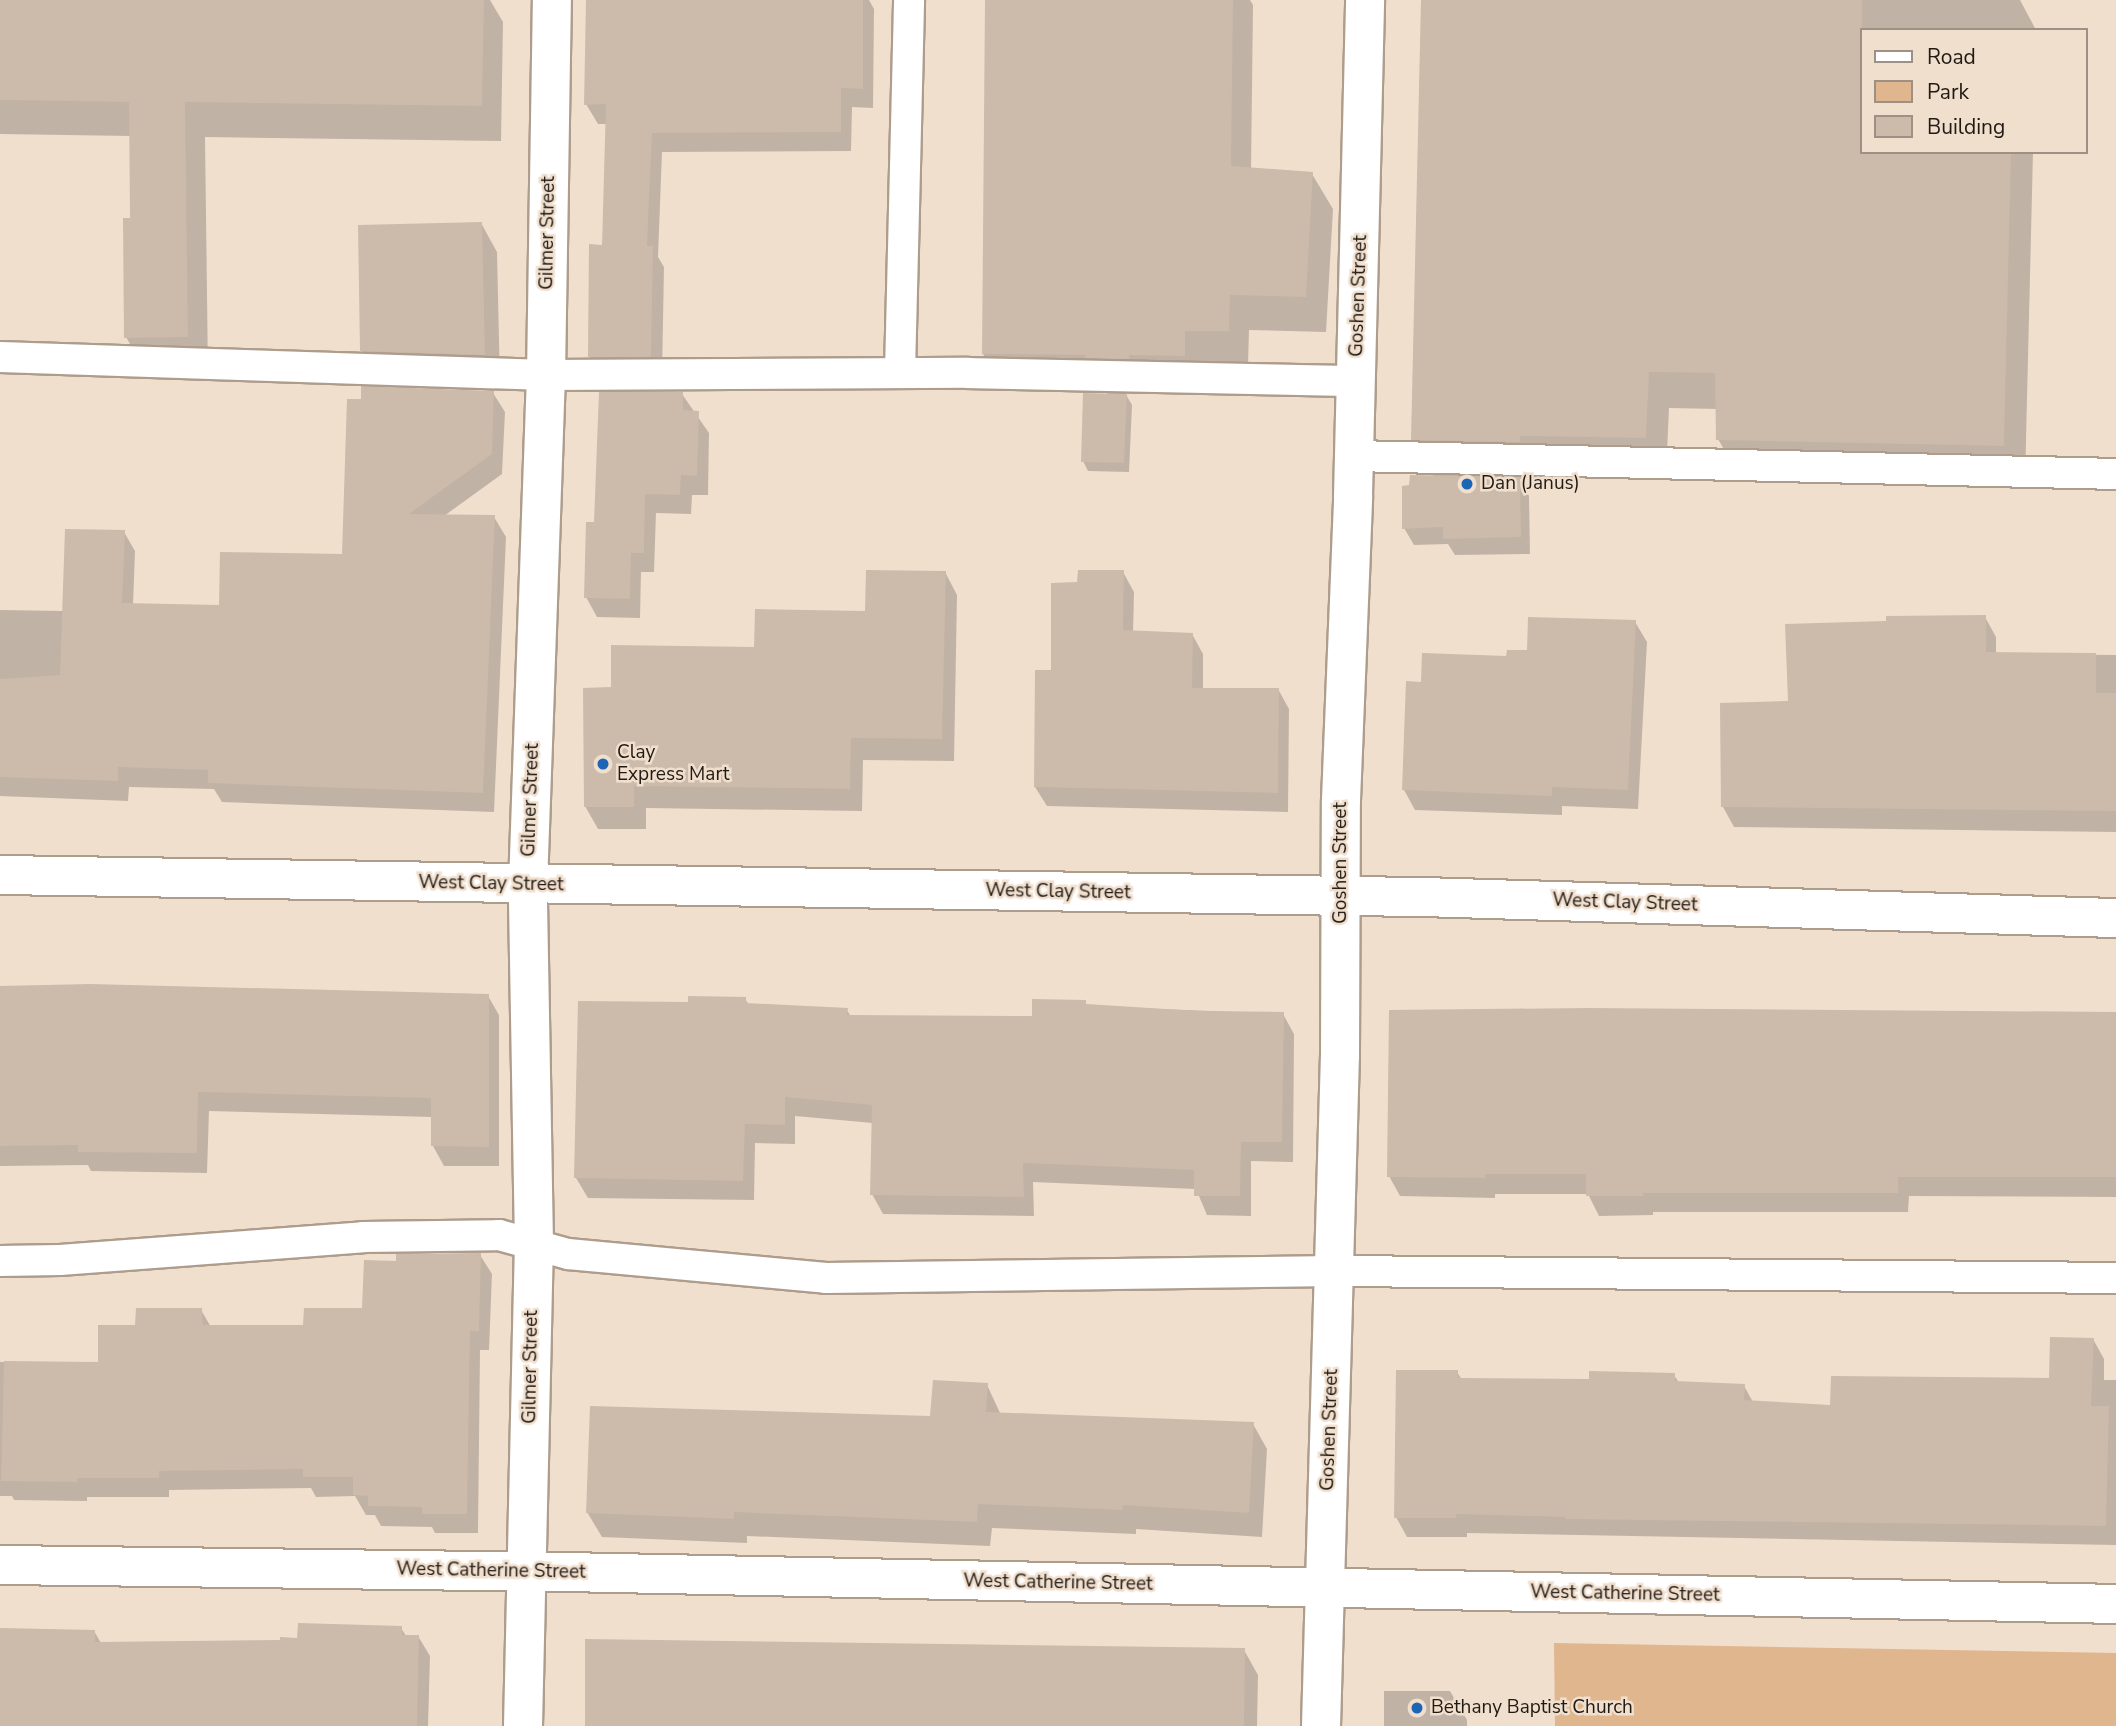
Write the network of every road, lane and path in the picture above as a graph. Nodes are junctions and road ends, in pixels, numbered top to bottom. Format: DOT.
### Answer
graph roads {
  1 [pos="552,0"];
  2 [pos="909,0"];
  3 [pos="1365,0"];
  4 [pos="0,357"];
  5 [pos="900,372"];
  6 [pos="546,376"];
  7 [pos="1356,381"];
  8 [pos="1354,456"];
  9 [pos="2116,474"];
  10 [pos="0,875"];
  11 [pos="528,885"];
  12 [pos="1341,897"];
  13 [pos="2116,918"];
  14 [pos="534,1245"];
  15 [pos="0,1261"];
  16 [pos="1335,1271"];
  17 [pos="2116,1278"];
  18 [pos="0,1565"];
  19 [pos="526,1572"];
  20 [pos="1325,1589"];
  21 [pos="2116,1604"];
  22 [pos="523,1726"];
  23 [pos="1321,1726"];
  1 -- 6 [label="street, Gilmer Street"];
  2 -- 5 [label="lane"];
  3 -- 7 [label="street, Goshen Street"];
  4 -- 6 [label="lane"];
  5 -- 6 [label="lane"];
  5 -- 7 [label="lane"];
  6 -- 11 [label="street, Gilmer Street"];
  7 -- 8 [label="street, Goshen Street"];
  8 -- 9 [label="lane"];
  8 -- 12 [label="street, Goshen Street"];
  10 -- 11 [label="street, West Clay Street"];
  11 -- 12 [label="street, West Clay Street"];
  11 -- 14 [label="street, Gilmer Street"];
  12 -- 13 [label="street, West Clay Street"];
  12 -- 16 [label="street, Goshen Street"];
  14 -- 15 [label="lane"];
  14 -- 16 [label="lane"];
  14 -- 19 [label="street, Gilmer Street"];
  16 -- 17 [label="lane"];
  16 -- 20 [label="street, Goshen Street"];
  18 -- 19 [label="street, West Catherine Street"];
  19 -- 20 [label="street, West Catherine Street"];
  19 -- 22 [label="street, Gilmer Street"];
  20 -- 21 [label="street, West Catherine Street"];
  20 -- 23 [label="street, Goshen Street"];
}
